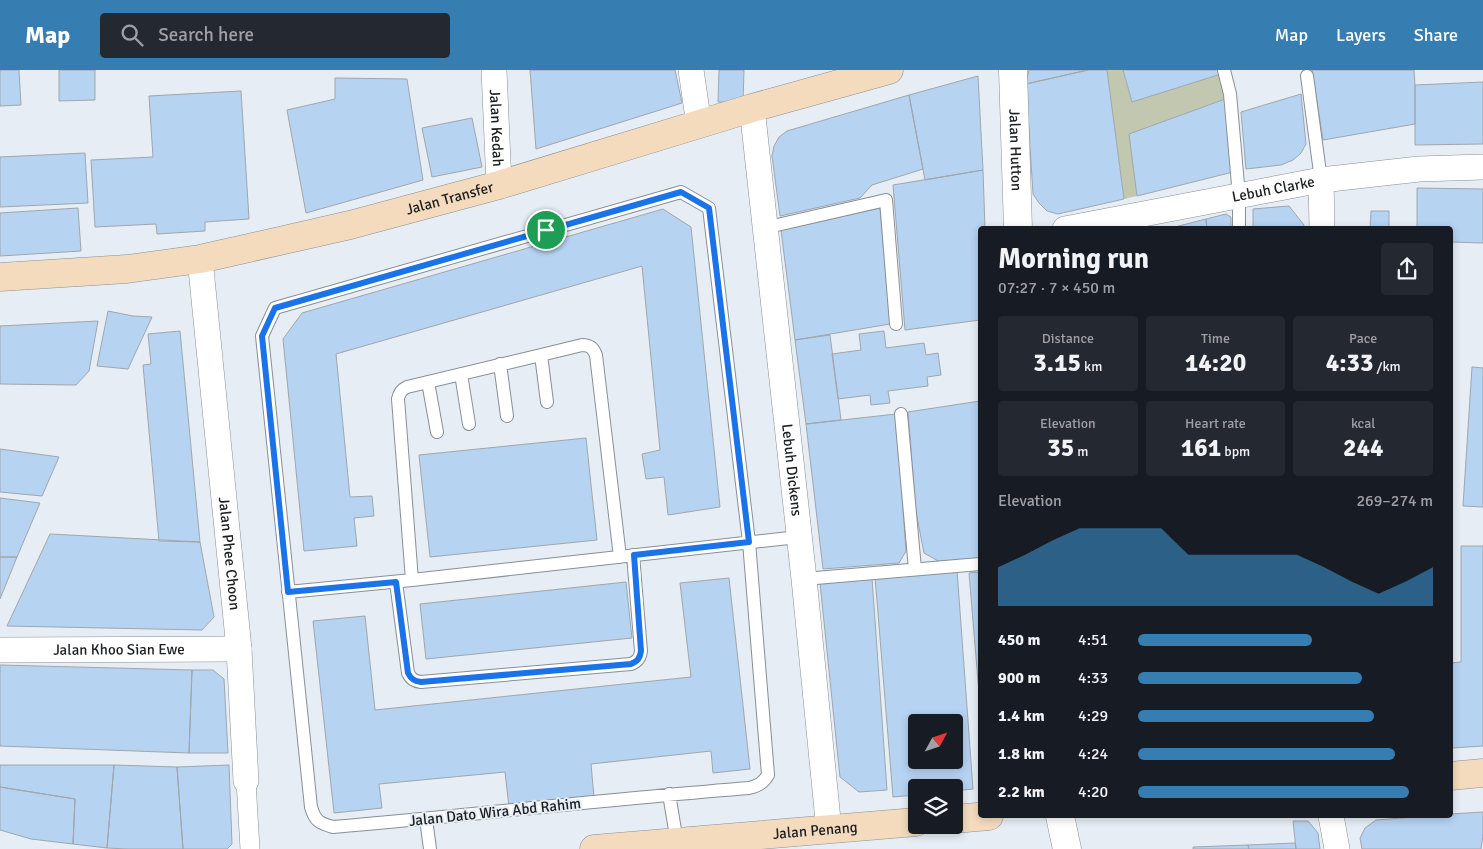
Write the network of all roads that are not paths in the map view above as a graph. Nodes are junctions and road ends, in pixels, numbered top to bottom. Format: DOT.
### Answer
graph roads {
  1 [pos="494,70"];
  2 [pos="692,70"];
  3 [pos="889,70"];
  4 [pos="1013,70"];
  5 [pos="1224,70"];
  6 [pos="1307,76"];
  7 [pos="752,108"];
  8 [pos="698,124"];
  9 [pos="1483,167"];
  10 [pos="1321,180"];
  11 [pos="499,185"];
  12 [pos="1239,196"];
  13 [pos="1117,224"];
  14 [pos="1018,226"];
  15 [pos="1097,226"];
  16 [pos="1239,226"];
  17 [pos="1322,226"];
  18 [pos="764,228"];
  19 [pos="200,259"];
  20 [pos="0,277"];
  21 [pos="896,324"];
  22 [pos="541,355"];
  23 [pos="500,364"];
  24 [pos="461,374"];
  25 [pos="428,382"];
  26 [pos="547,402"];
  27 [pos="901,414"];
  28 [pos="507,416"];
  29 [pos="469,424"];
  30 [pos="437,432"];
  31 [pos="798,536"];
  32 [pos="749,542"];
  33 [pos="634,555"];
  34 [pos="620,557"];
  35 [pos="978,564"];
  36 [pos="915,569"];
  37 [pos="804,579"];
  38 [pos="412,580"];
  39 [pos="396,582"];
  40 [pos="288,592"];
  41 [pos="239,649"];
  42 [pos="0,650"];
  43 [pos="1483,773"];
  44 [pos="1453,776"];
  45 [pos="246,781"];
  46 [pos="669,794"];
  47 [pos="978,817"];
  48 [pos="963,818"];
  49 [pos="1060,818"];
  50 [pos="1331,818"];
  51 [pos="426,819"];
  52 [pos="908,823"];
  53 [pos="829,830"];
  54 [pos="677,842"];
  55 [pos="610,848"];
  56 [pos="250,849"];
  57 [pos="430,849"];
  58 [pos="1067,849"];
  59 [pos="1337,849"];
  1 -- 11 [label="street, Jalan Kedah"];
  2 -- 8 [label="street"];
  3 -- 7 [label="main road, Jalan Transfer"];
  4 -- 14 [label="street, Jalan Hutton"];
  5 -- 12 [label="lane"];
  6 -- 10 [label="lane"];
  7 -- 8 [label="main road, Jalan Transfer"];
  7 -- 18 [label="street, Lebuh Dickens"];
  8 -- 11 [label="main road, Jalan Transfer"];
  9 -- 10 [label="street, Lebuh Clarke"];
  10 -- 12 [label="street, Lebuh Clarke"];
  10 -- 17 [label="street"];
  11 -- 19 [label="main road, Jalan Transfer"];
  12 -- 13 [label="street, Lebuh Clarke"];
  12 -- 16 [label="lane"];
  13 -- 15 [label="street, Lebuh Clarke"];
  18 -- 21 [label="lane"];
  18 -- 31 [label="street, Lebuh Dickens"];
  19 -- 20 [label="main road, Jalan Transfer"];
  19 -- 41 [label="street, Jalan Phee Choon"];
  22 -- 23 [label="lane"];
  22 -- 26 [label="lane"];
  22 -- 34 [label="lane"];
  23 -- 24 [label="lane"];
  23 -- 28 [label="lane"];
  24 -- 25 [label="lane"];
  24 -- 29 [label="lane"];
  25 -- 30 [label="lane"];
  25 -- 38 [label="lane"];
  27 -- 36 [label="lane"];
  31 -- 32 [label="lane"];
  31 -- 37 [label="street, Lebuh Dickens"];
  32 -- 33 [label="lane"];
  32 -- 40 [label="lane"];
  32 -- 46 [label="lane, Jalan Dato Wira Abd Rahim"];
  33 -- 34 [label="lane"];
  33 -- 39 [label="lane"];
  34 -- 38 [label="lane"];
  35 -- 36 [label="lane"];
  36 -- 37 [label="lane"];
  37 -- 53 [label="street, Lebuh Dickens"];
  38 -- 39 [label="lane"];
  39 -- 40 [label="lane"];
  40 -- 51 [label="lane, Jalan Dato Wira Abd Rahim"];
  41 -- 42 [label="street, Jalan Khoo Sian Ewe"];
  41 -- 45 [label="street, Jalan Phee Choon"];
  43 -- 44 [label="main road"];
  45 -- 56 [label="street, Jalan Phee Choon"];
  46 -- 51 [label="lane, Jalan Dato Wira Abd Rahim"];
  46 -- 54 [label="lane"];
  47 -- 48 [label="main road"];
  49 -- 58 [label="street"];
  50 -- 59 [label="street"];
  51 -- 57 [label="lane"];
  52 -- 53 [label="main road, Jalan Penang"];
  53 -- 54 [label="main road, Jalan Penang"];
  54 -- 55 [label="main road, Jalan Penang"];
}
